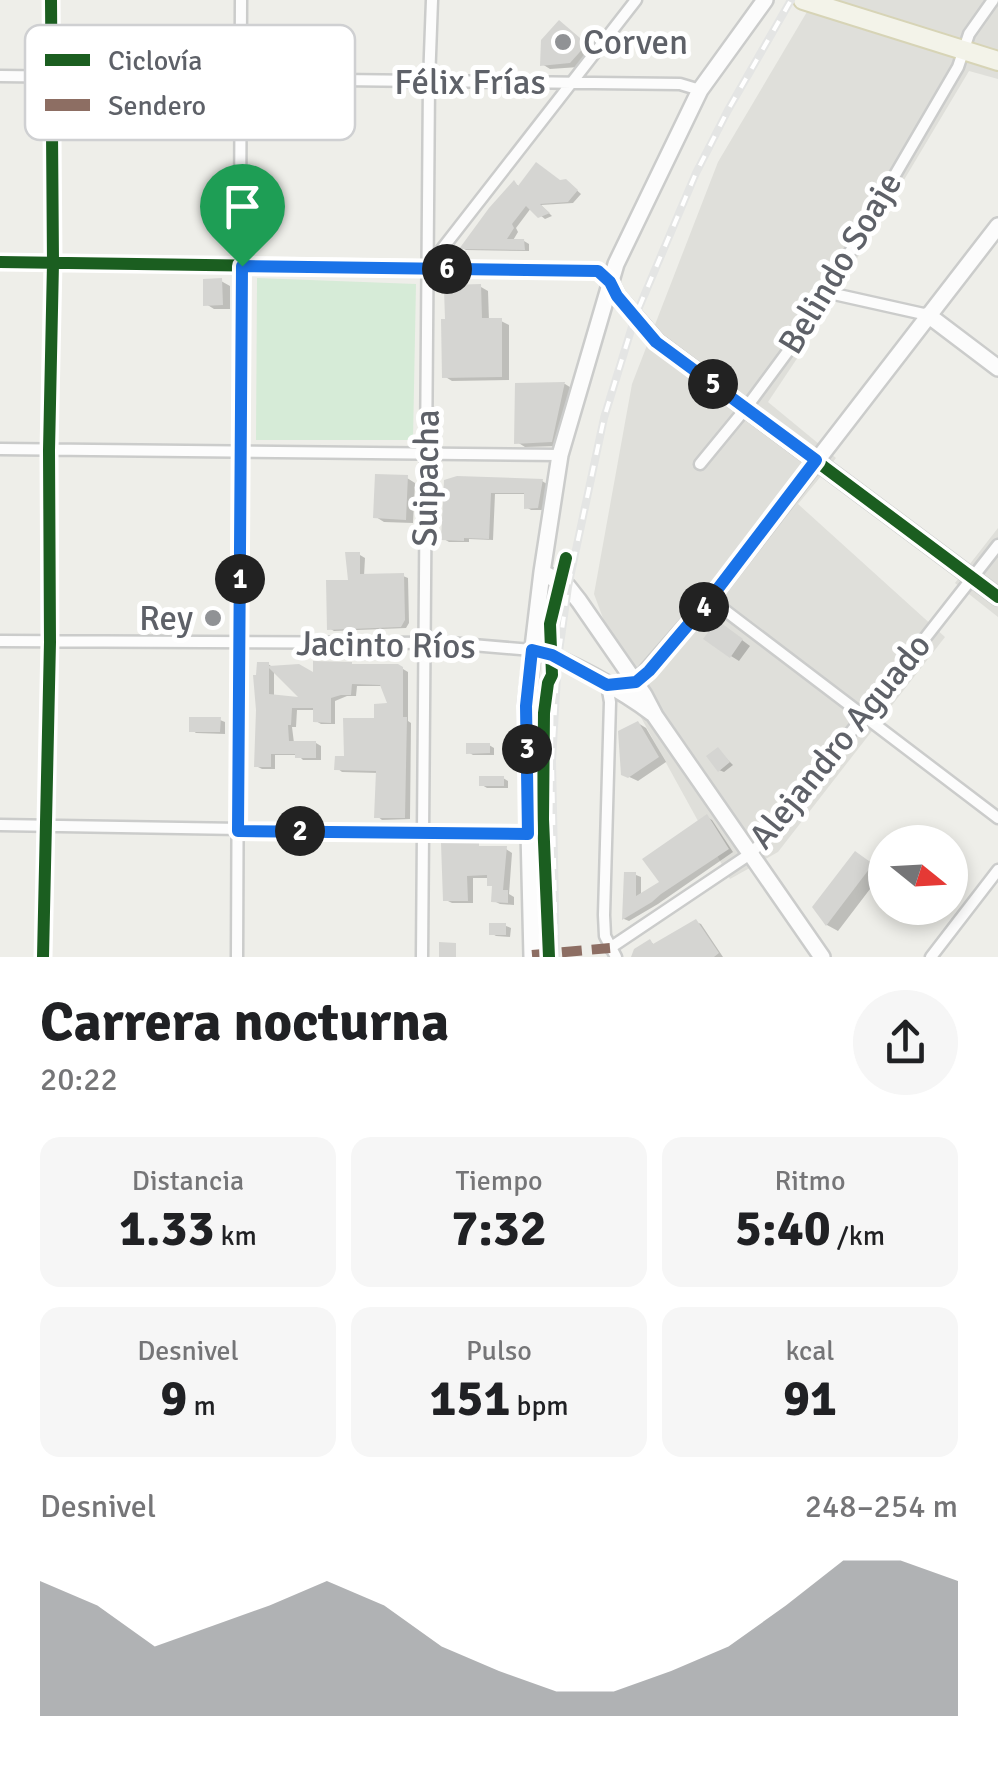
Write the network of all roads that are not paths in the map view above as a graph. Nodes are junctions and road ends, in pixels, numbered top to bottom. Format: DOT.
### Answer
graph roads {
  1 [pos="51,0"];
  2 [pos="242,0"];
  3 [pos="432,0"];
  4 [pos="636,0"];
  5 [pos="765,0"];
  6 [pos="803,0"];
  7 [pos="993,0"];
  8 [pos="51,25"];
  9 [pos="241,25"];
  10 [pos="964,51"];
  11 [pos="998,61"];
  12 [pos="355,81"];
  13 [pos="429,82"];
  14 [pos="572,82"];
  15 [pos="700,90"];
  16 [pos="52,140"];
  17 [pos="241,140"];
  18 [pos="998,226"];
  19 [pos="0,262"];
  20 [pos="53,263"];
  21 [pos="242,266"];
  22 [pos="428,268"];
  23 [pos="610,282"];
  24 [pos="825,292"];
  25 [pos="928,315"];
  26 [pos="998,368"];
  27 [pos="746,408"];
  28 [pos="0,450"];
  29 [pos="49,450"];
  30 [pos="240,451"];
  31 [pos="427,452"];
  32 [pos="560,456"];
  33 [pos="816,460"];
  34 [pos="700,464"];
  35 [pos="998,544"];
  36 [pos="542,572"];
  37 [pos="972,578"];
  38 [pos="998,597"];
  39 [pos="710,599"];
  40 [pos="0,642"];
  41 [pos="50,642"];
  42 [pos="239,643"];
  43 [pos="424,644"];
  44 [pos="532,650"];
  45 [pos="636,682"];
  46 [pos="607,685"];
  47 [pos="656,716"];
  48 [pos="864,716"];
  49 [pos="998,818"];
  50 [pos="0,826"];
  51 [pos="46,826"];
  52 [pos="238,831"];
  53 [pos="422,832"];
  54 [pos="528,834"];
  55 [pos="750,854"];
  56 [pos="998,870"];
  57 [pos="613,952"];
  58 [pos="44,957"];
  59 [pos="237,957"];
  60 [pos="422,957"];
  61 [pos="532,957"];
  62 [pos="822,957"];
  63 [pos="931,957"];
  1 -- 8 [label="street"];
  2 -- 9 [label="street"];
  3 -- 13 [label="street, Suipacha"];
  4 -- 14 [label="street"];
  5 -- 15 [label="main road"];
  6 -- 10 [label="main road"];
  7 -- 10 [label="street, Belindo Soaje"];
  10 -- 11 [label="main road"];
  10 -- 24 [label="street, Belindo Soaje"];
  12 -- 13 [label="street, Félix Frías"];
  13 -- 14 [label="street, Félix Frías"];
  13 -- 22 [label="street, Suipacha"];
  14 -- 15 [label="street, Félix Frías"];
  14 -- 22 [label="street"];
  15 -- 23 [label="main road"];
  16 -- 20 [label="street"];
  17 -- 21 [label="street"];
  18 -- 25 [label="main road"];
  19 -- 20 [label="street"];
  20 -- 21 [label="street"];
  20 -- 29 [label="street"];
  21 -- 22 [label="street"];
  21 -- 30 [label="street"];
  22 -- 23 [label="street"];
  22 -- 31 [label="street, Suipacha"];
  23 -- 27 [label="main road"];
  23 -- 32 [label="main road"];
  24 -- 25 [label="street"];
  24 -- 27 [label="street, Belindo Soaje"];
  25 -- 26 [label="main road"];
  25 -- 33 [label="main road"];
  27 -- 33 [label="main road"];
  27 -- 34 [label="street, Belindo Soaje"];
  28 -- 29 [label="street"];
  29 -- 30 [label="street"];
  29 -- 41 [label="street"];
  30 -- 31 [label="street"];
  30 -- 42 [label="street"];
  31 -- 32 [label="street"];
  31 -- 43 [label="street, Suipacha"];
  32 -- 36 [label="main road"];
  33 -- 37 [label="main road"];
  33 -- 39 [label="main road"];
  35 -- 37 [label="street, Alejandro Aguado"];
  36 -- 44 [label="main road"];
  36 -- 45 [label="main road"];
  37 -- 38 [label="main road"];
  37 -- 48 [label="street, Alejandro Aguado"];
  39 -- 45 [label="main road"];
  39 -- 48 [label="street"];
  40 -- 41 [label="street, Jacinto Ríos"];
  41 -- 42 [label="street, Jacinto Ríos"];
  41 -- 51 [label="street"];
  42 -- 43 [label="street, Jacinto Ríos"];
  42 -- 52 [label="street"];
  43 -- 44 [label="street, Jacinto Ríos"];
  43 -- 53 [label="street, Suipacha"];
  44 -- 46 [label="main road"];
  44 -- 54 [label="main road"];
  45 -- 46 [label="main road"];
  45 -- 47 [label="main road"];
  46 -- 47 [label="main road"];
  46 -- 57 [label="street"];
  47 -- 55 [label="main road"];
  48 -- 49 [label="street"];
  48 -- 55 [label="street, Alejandro Aguado"];
  50 -- 51 [label="street"];
  51 -- 52 [label="street"];
  51 -- 58 [label="street"];
  52 -- 53 [label="street"];
  52 -- 59 [label="street"];
  53 -- 54 [label="street"];
  53 -- 60 [label="street, Suipacha"];
  54 -- 61 [label="main road"];
  55 -- 57 [label="street, Alejandro Aguado"];
  55 -- 62 [label="main road"];
  56 -- 63 [label="street"];
}
